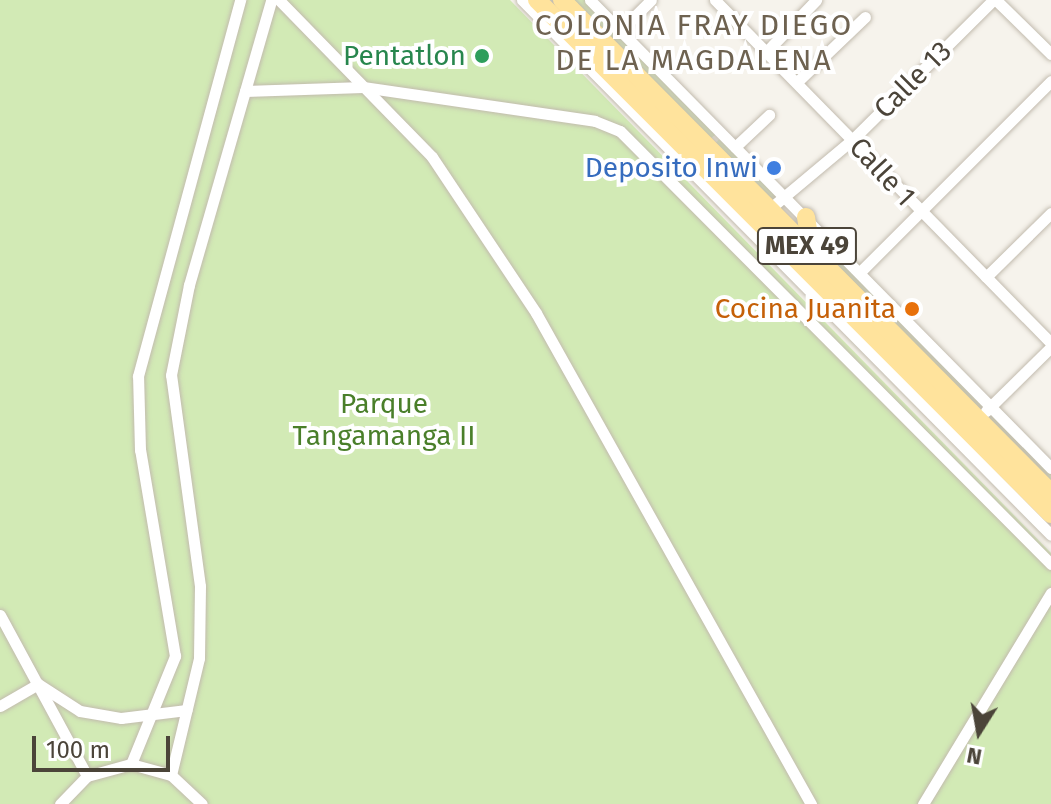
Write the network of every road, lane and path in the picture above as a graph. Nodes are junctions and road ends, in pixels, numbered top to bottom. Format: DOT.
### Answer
graph roads {
  1 [pos="240,0"];
  2 [pos="271,0"];
  3 [pos="279,0"];
  4 [pos="522,0"];
  5 [pos="537,0"];
  6 [pos="562,0"];
  7 [pos="590,0"];
  8 [pos="651,0"];
  9 [pos="715,0"];
  10 [pos="816,0"];
  11 [pos="995,0"];
  12 [pos="865,17"];
  13 [pos="619,32"];
  14 [pos="767,51"];
  15 [pos="1051,54"];
  16 [pos="1051,81"];
  17 [pos="797,82"];
  18 [pos="363,87"];
  19 [pos="245,91"];
  20 [pos="769,115"];
  21 [pos="852,140"];
  22 [pos="735,147"];
  23 [pos="703,151"];
  24 [pos="784,194"];
  25 [pos="919,211"];
  26 [pos="1051,213"];
  27 [pos="764,214"];
  28 [pos="806,217"];
  29 [pos="811,250"];
  30 [pos="860,272"];
  31 [pos="986,277"];
  32 [pos="1051,345"];
  33 [pos="917,366"];
  34 [pos="978,419"];
  35 [pos="1051,468"];
  36 [pos="1047,507"];
  37 [pos="1051,535"];
  38 [pos="1051,564"];
  39 [pos="1051,593"];
  40 [pos="0,615"];
  41 [pos="38,684"];
  42 [pos="0,706"];
  43 [pos="157,710"];
  44 [pos="187,710"];
  45 [pos="131,764"];
  46 [pos="171,775"];
  47 [pos="87,776"];
  48 [pos="60,804"];
  49 [pos="202,804"];
  50 [pos="811,804"];
  51 [pos="923,804"];
  1 -- 43 [label="street"];
  2 -- 19 [label="street"];
  3 -- 18 [label="street"];
  4 -- 23 [label="street"];
  5 -- 23 [label="main road, MEX 49"];
  6 -- 23 [label="main road, MEX 49"];
  7 -- 13 [label="street"];
  8 -- 13 [label="street"];
  9 -- 14 [label="street, Calle 1"];
  10 -- 14 [label="street"];
  11 -- 15 [label="street"];
  11 -- 21 [label="street, Calle 13"];
  12 -- 17 [label="street"];
  13 -- 23 [label="street"];
  14 -- 17 [label="street, Calle 1"];
  16 -- 25 [label="street"];
  17 -- 21 [label="street, Calle 1"];
  18 -- 19 [label="street"];
  18 -- 38 [label="street"];
  18 -- 50 [label="street"];
  19 -- 44 [label="street"];
  20 -- 22 [label="street"];
  21 -- 24 [label="street, Calle 13"];
  21 -- 25 [label="street, Calle 1"];
  22 -- 23 [label="street"];
  22 -- 24 [label="street"];
  23 -- 27 [label="main road, MEX 49"];
  23 -- 33 [label="street"];
  24 -- 27 [label="street, Calle 13"];
  24 -- 28 [label="street"];
  25 -- 30 [label="street"];
  25 -- 31 [label="street, Calle 1"];
  26 -- 31 [label="street"];
  27 -- 29 [label="main road, MEX 49"];
  27 -- 33 [label="main road, MEX 49"];
  28 -- 29 [label="main road"];
  28 -- 30 [label="street"];
  29 -- 33 [label="main road, MEX 49"];
  30 -- 33 [label="street"];
  31 -- 32 [label="street, Calle 1"];
  32 -- 34 [label="street"];
  33 -- 34 [label="main road, MEX 49"];
  33 -- 34 [label="street"];
  33 -- 36 [label="street"];
  34 -- 35 [label="street"];
  34 -- 36 [label="main road, MEX 49"];
  36 -- 37 [label="street"];
  39 -- 51 [label="street"];
  40 -- 41 [label="street"];
  41 -- 42 [label="street"];
  41 -- 43 [label="street"];
  41 -- 47 [label="street"];
  43 -- 44 [label="street"];
  43 -- 45 [label="street"];
  44 -- 46 [label="street"];
  45 -- 46 [label="street"];
  45 -- 47 [label="street"];
  46 -- 49 [label="street"];
  47 -- 48 [label="street"];
}
